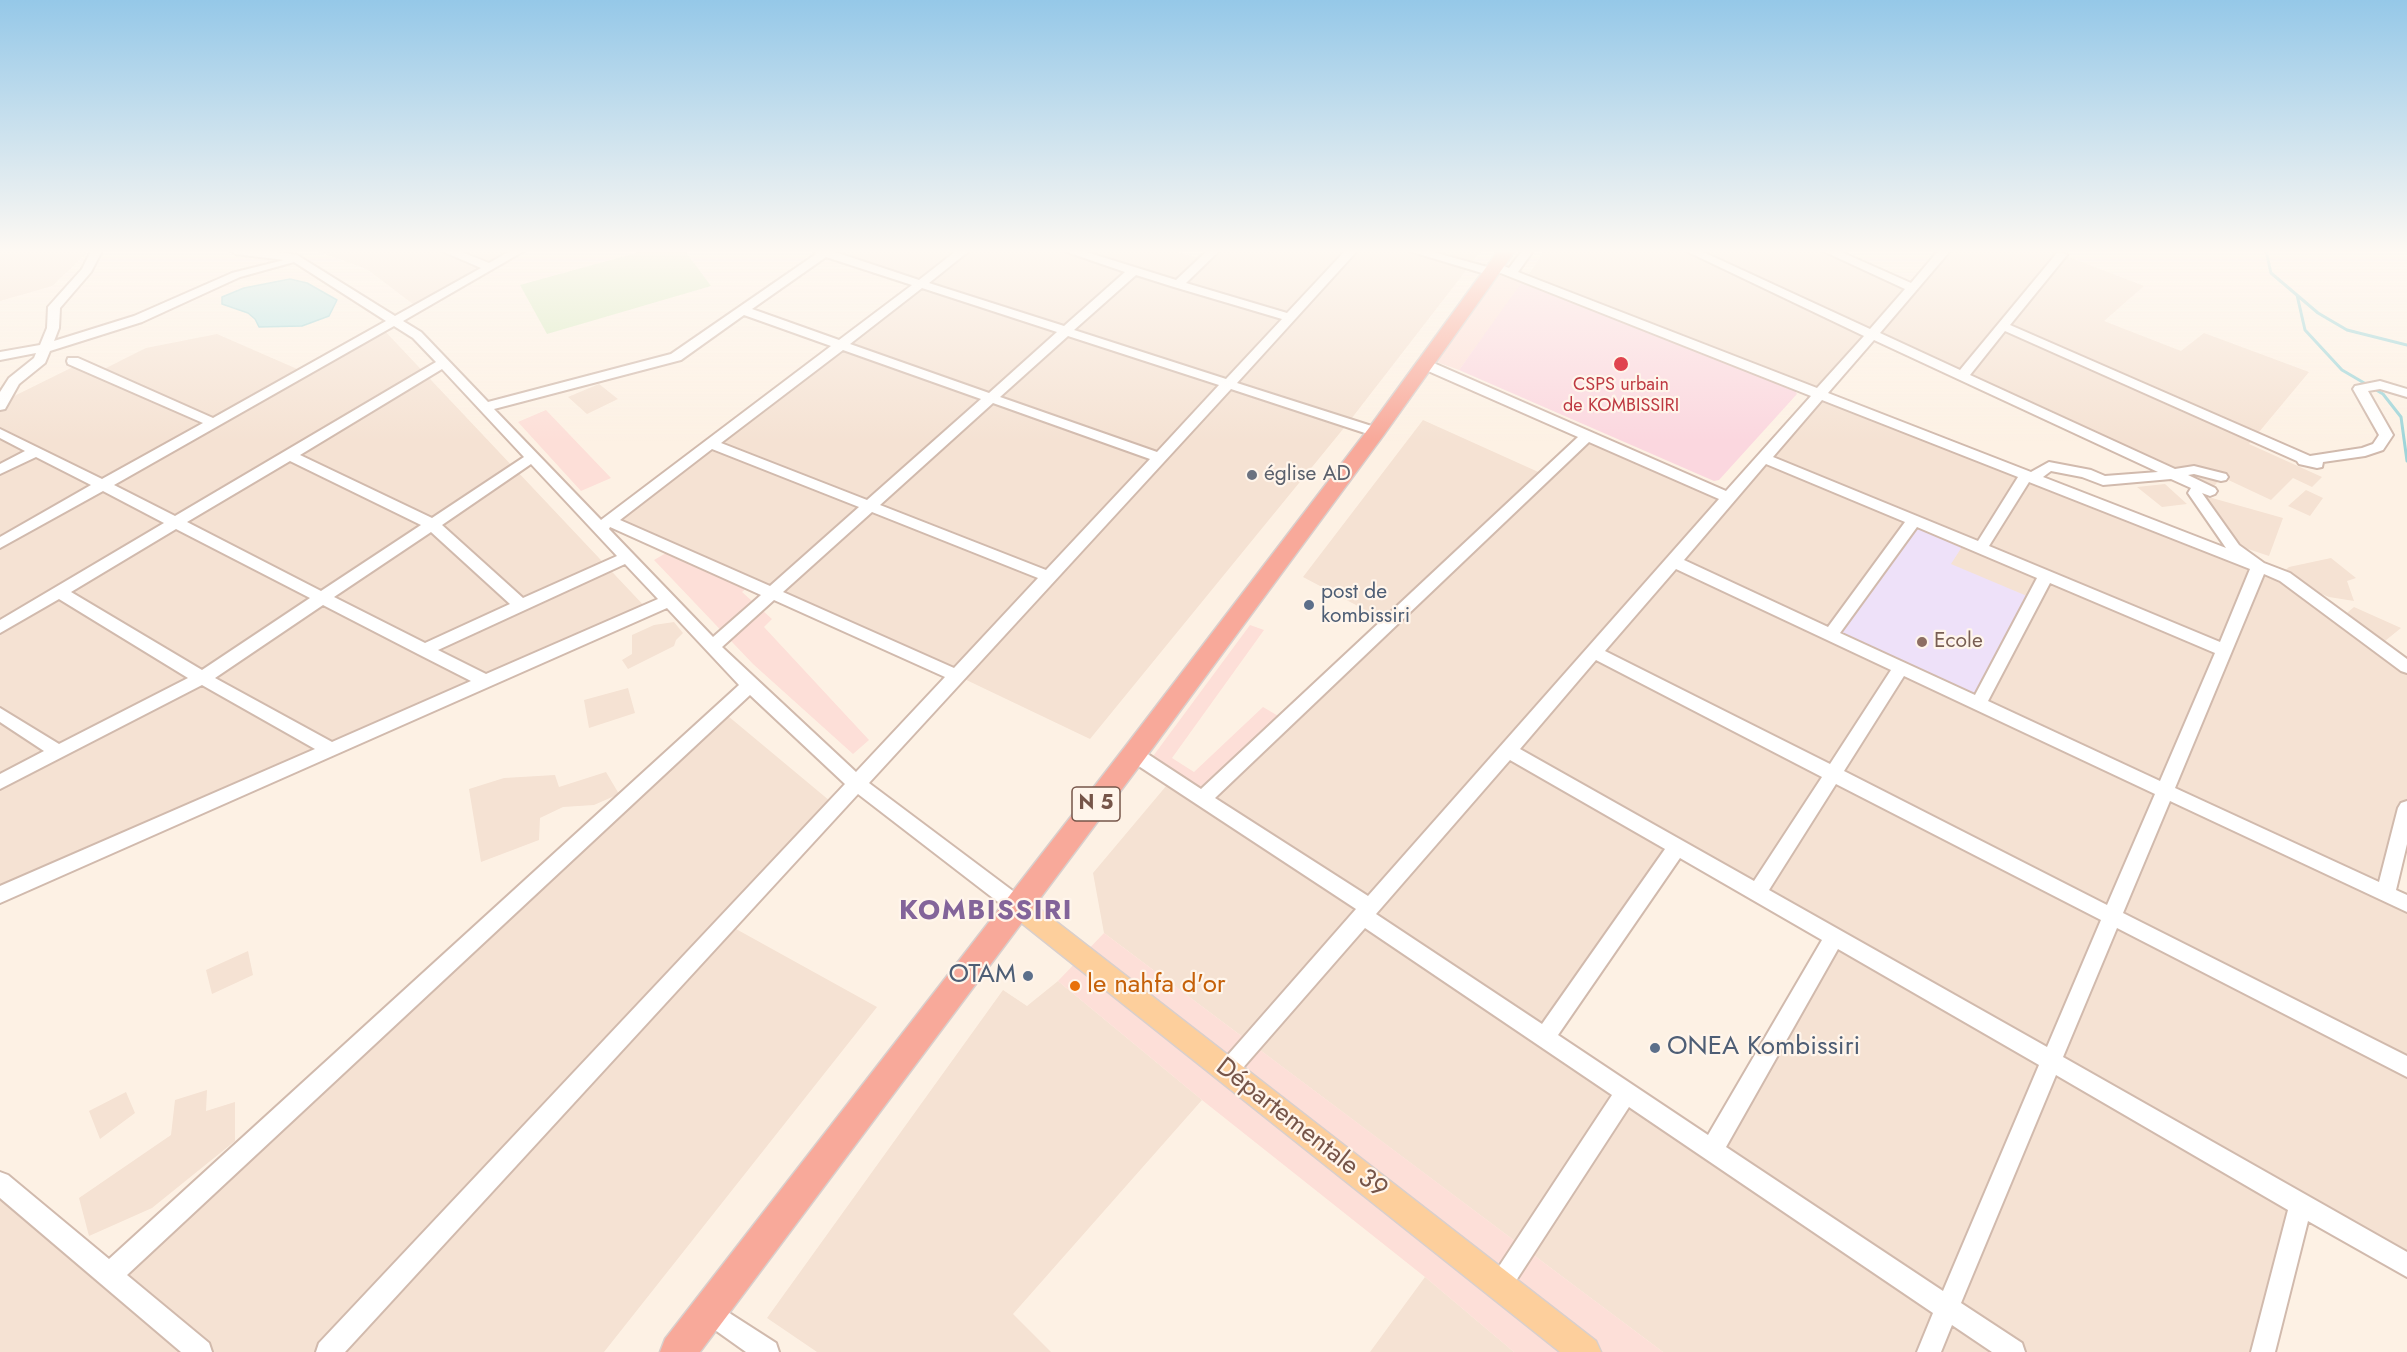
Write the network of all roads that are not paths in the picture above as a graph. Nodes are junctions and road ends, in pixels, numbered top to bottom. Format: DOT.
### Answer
graph roads {
  1 [pos="54,314"];
  2 [pos="149,314"];
  3 [pos="384,314"];
  4 [pos="407,314"];
  5 [pos="737,314"];
  6 [pos="754,314"];
  7 [pos="882,314"];
  8 [pos="1010,314"];
  9 [pos="1085,314"];
  10 [pos="1277,314"];
  11 [pos="1294,314"];
  12 [pos="1464,314"];
  13 [pos="1621,314"];
  14 [pos="1827,314"];
  15 [pos="1890,314"];
  16 [pos="2013,314"];
  17 [pos="1290,318"];
  18 [pos="395,321"];
  19 [pos="2003,326"];
  20 [pos="1065,332"];
  21 [pos="1872,335"];
  22 [pos="841,345"];
  23 [pos="46,348"];
  24 [pos="0,356"];
  25 [pos="73,361"];
  26 [pos="444,363"];
  27 [pos="1424,364"];
  28 [pos="1962,376"];
  29 [pos="1228,384"];
  30 [pos="2407,393"];
  31 [pos="1820,394"];
  32 [pos="991,398"];
  33 [pos="0,406"];
  34 [pos="485,407"];
  35 [pos="214,423"];
  36 [pos="1376,432"];
  37 [pos="0,433"];
  38 [pos="1587,436"];
  39 [pos="2252,441"];
  40 [pos="711,444"];
  41 [pos="36,451"];
  42 [pos="288,455"];
  43 [pos="532,457"];
  44 [pos="1160,458"];
  45 [pos="1764,458"];
  46 [pos="2313,463"];
  47 [pos="0,470"];
  48 [pos="2172,473"];
  49 [pos="2029,476"];
  50 [pos="2221,477"];
  51 [pos="103,485"];
  52 [pos="1729,498"];
  53 [pos="870,506"];
  54 [pos="1914,521"];
  55 [pos="176,522"];
  56 [pos="432,524"];
  57 [pos="604,525"];
  58 [pos="0,543"];
  59 [pos="1981,549"];
  60 [pos="627,557"];
  61 [pos="1673,561"];
  62 [pos="2259,567"];
  63 [pos="2046,576"];
  64 [pos="1050,577"];
  65 [pos="59,592"];
  66 [pos="772,593"];
  67 [pos="322,598"];
  68 [pos="669,602"];
  69 [pos="521,605"];
  70 [pos="0,627"];
  71 [pos="1830,635"];
  72 [pos="712,647"];
  73 [pos="424,650"];
  74 [pos="2224,650"];
  75 [pos="1594,652"];
  76 [pos="2407,667"];
  77 [pos="1901,668"];
  78 [pos="958,676"];
  79 [pos="202,678"];
  80 [pos="487,682"];
  81 [pos="750,686"];
  82 [pos="1978,704"];
  83 [pos="0,714"];
  84 [pos="332,750"];
  85 [pos="1508,750"];
  86 [pos="59,752"];
  87 [pos="1134,754"];
  88 [pos="1833,774"];
  89 [pos="0,782"];
  90 [pos="857,784"];
  91 [pos="2165,791"];
  92 [pos="1202,798"];
  93 [pos="2407,808"];
  94 [pos="1677,847"];
  95 [pos="1757,893"];
  96 [pos="2385,894"];
  97 [pos="0,895"];
  98 [pos="2407,904"];
  99 [pos="1018,906"];
  100 [pos="1366,912"];
  101 [pos="2112,917"];
  102 [pos="1834,937"];
  103 [pos="1544,1038"];
  104 [pos="2051,1062"];
  105 [pos="2407,1067"];
  106 [pos="1227,1071"];
  107 [pos="1626,1093"];
  108 [pos="1712,1150"];
  109 [pos="0,1183"];
  110 [pos="2301,1205"];
  111 [pos="2407,1265"];
  112 [pos="109,1275"];
  113 [pos="1500,1285"];
  114 [pos="1947,1308"];
  115 [pos="709,1312"];
  116 [pos="200,1352"];
  117 [pos="328,1352"];
  118 [pos="678,1352"];
  119 [pos="767,1352"];
  120 [pos="1585,1352"];
  121 [pos="1929,1352"];
  122 [pos="2013,1352"];
  123 [pos="2263,1352"];
  1 -- 23 [label="street"];
  2 -- 23 [label="street"];
  3 -- 18 [label="street"];
  4 -- 18 [label="street"];
  5 -- 34 [label="street"];
  6 -- 22 [label="street"];
  7 -- 22 [label="street"];
  8 -- 20 [label="street"];
  9 -- 20 [label="street"];
  10 -- 17 [label="street"];
  11 -- 17 [label="street"];
  12 -- 27 [label="highway, N 5"];
  13 -- 31 [label="street"];
  14 -- 21 [label="street"];
  15 -- 21 [label="street"];
  16 -- 19 [label="street"];
  17 -- 29 [label="street"];
  18 -- 26 [label="street"];
  18 -- 35 [label="street"];
  19 -- 28 [label="street"];
  19 -- 46 [label="street"];
  20 -- 29 [label="street"];
  20 -- 32 [label="street"];
  21 -- 28 [label="street"];
  21 -- 31 [label="street"];
  22 -- 32 [label="street"];
  22 -- 40 [label="street"];
  23 -- 24 [label="street"];
  23 -- 33 [label="street"];
  25 -- 35 [label="street"];
  26 -- 34 [label="street"];
  26 -- 42 [label="street"];
  27 -- 36 [label="highway, N 5"];
  27 -- 38 [label="street"];
  28 -- 48 [label="street"];
  29 -- 36 [label="street"];
  29 -- 44 [label="street"];
  30 -- 46 [label="street"];
  31 -- 45 [label="street"];
  31 -- 49 [label="street"];
  32 -- 44 [label="street"];
  32 -- 53 [label="street"];
  34 -- 43 [label="street"];
  35 -- 51 [label="street"];
  36 -- 87 [label="highway, N 5"];
  37 -- 41 [label="street"];
  38 -- 52 [label="street"];
  38 -- 92 [label="street"];
  39 -- 46 [label="street"];
  40 -- 53 [label="street"];
  40 -- 57 [label="street"];
  41 -- 47 [label="street"];
  41 -- 51 [label="street"];
  42 -- 55 [label="street"];
  42 -- 56 [label="street"];
  43 -- 56 [label="street"];
  43 -- 57 [label="street"];
  44 -- 64 [label="street"];
  45 -- 52 [label="street"];
  45 -- 54 [label="street"];
  48 -- 49 [label="street"];
  48 -- 50 [label="street"];
  48 -- 62 [label="street"];
  49 -- 59 [label="street"];
  49 -- 62 [label="street"];
  51 -- 55 [label="street"];
  51 -- 58 [label="street"];
  52 -- 61 [label="street"];
  53 -- 64 [label="street"];
  53 -- 66 [label="street"];
  54 -- 59 [label="street"];
  54 -- 71 [label="street"];
  55 -- 65 [label="street"];
  55 -- 67 [label="street"];
  56 -- 67 [label="street"];
  56 -- 69 [label="street"];
  57 -- 60 [label="street"];
  57 -- 66 [label="street"];
  59 -- 63 [label="street"];
  60 -- 68 [label="street"];
  60 -- 69 [label="street"];
  61 -- 71 [label="street"];
  61 -- 75 [label="street"];
  62 -- 74 [label="street"];
  62 -- 76 [label="street"];
  63 -- 74 [label="street"];
  63 -- 82 [label="street"];
  64 -- 78 [label="street"];
  65 -- 70 [label="street"];
  65 -- 79 [label="street"];
  66 -- 72 [label="street"];
  66 -- 78 [label="street"];
  67 -- 73 [label="street"];
  67 -- 79 [label="street"];
  68 -- 72 [label="street"];
  68 -- 80 [label="street"];
  69 -- 73 [label="street"];
  71 -- 77 [label="street"];
  72 -- 81 [label="street"];
  73 -- 80 [label="street"];
  74 -- 91 [label="street"];
  75 -- 85 [label="street"];
  75 -- 88 [label="street"];
  77 -- 82 [label="street"];
  77 -- 88 [label="street"];
  78 -- 90 [label="street"];
  79 -- 84 [label="street"];
  79 -- 86 [label="street"];
  80 -- 84 [label="street"];
  81 -- 90 [label="street"];
  81 -- 112 [label="street"];
  82 -- 91 [label="street"];
  83 -- 86 [label="street"];
  84 -- 97 [label="street"];
  85 -- 94 [label="street"];
  85 -- 100 [label="street"];
  86 -- 89 [label="street"];
  87 -- 92 [label="street"];
  87 -- 99 [label="highway, N 5"];
  88 -- 95 [label="street"];
  88 -- 101 [label="street"];
  90 -- 99 [label="street"];
  90 -- 117 [label="street"];
  91 -- 96 [label="street"];
  91 -- 101 [label="street"];
  92 -- 100 [label="street"];
  93 -- 96 [label="street"];
  94 -- 95 [label="street"];
  94 -- 103 [label="street"];
  95 -- 102 [label="street"];
  96 -- 98 [label="street"];
  99 -- 106 [label="main road, Départementale 39"];
  99 -- 115 [label="highway, N 5"];
  100 -- 103 [label="street"];
  100 -- 106 [label="street"];
  101 -- 104 [label="street"];
  101 -- 105 [label="street"];
  102 -- 104 [label="street"];
  102 -- 108 [label="street"];
  103 -- 107 [label="street"];
  104 -- 110 [label="street"];
  104 -- 114 [label="street"];
  106 -- 113 [label="main road, Départementale 39"];
  107 -- 108 [label="street"];
  107 -- 113 [label="street"];
  108 -- 114 [label="street"];
  109 -- 112 [label="street"];
  110 -- 111 [label="street"];
  110 -- 123 [label="street"];
  112 -- 116 [label="street"];
  113 -- 120 [label="main road, Départementale 39"];
  114 -- 121 [label="street"];
  114 -- 122 [label="street"];
  115 -- 118 [label="highway, N 5"];
  115 -- 119 [label="street"];
}
